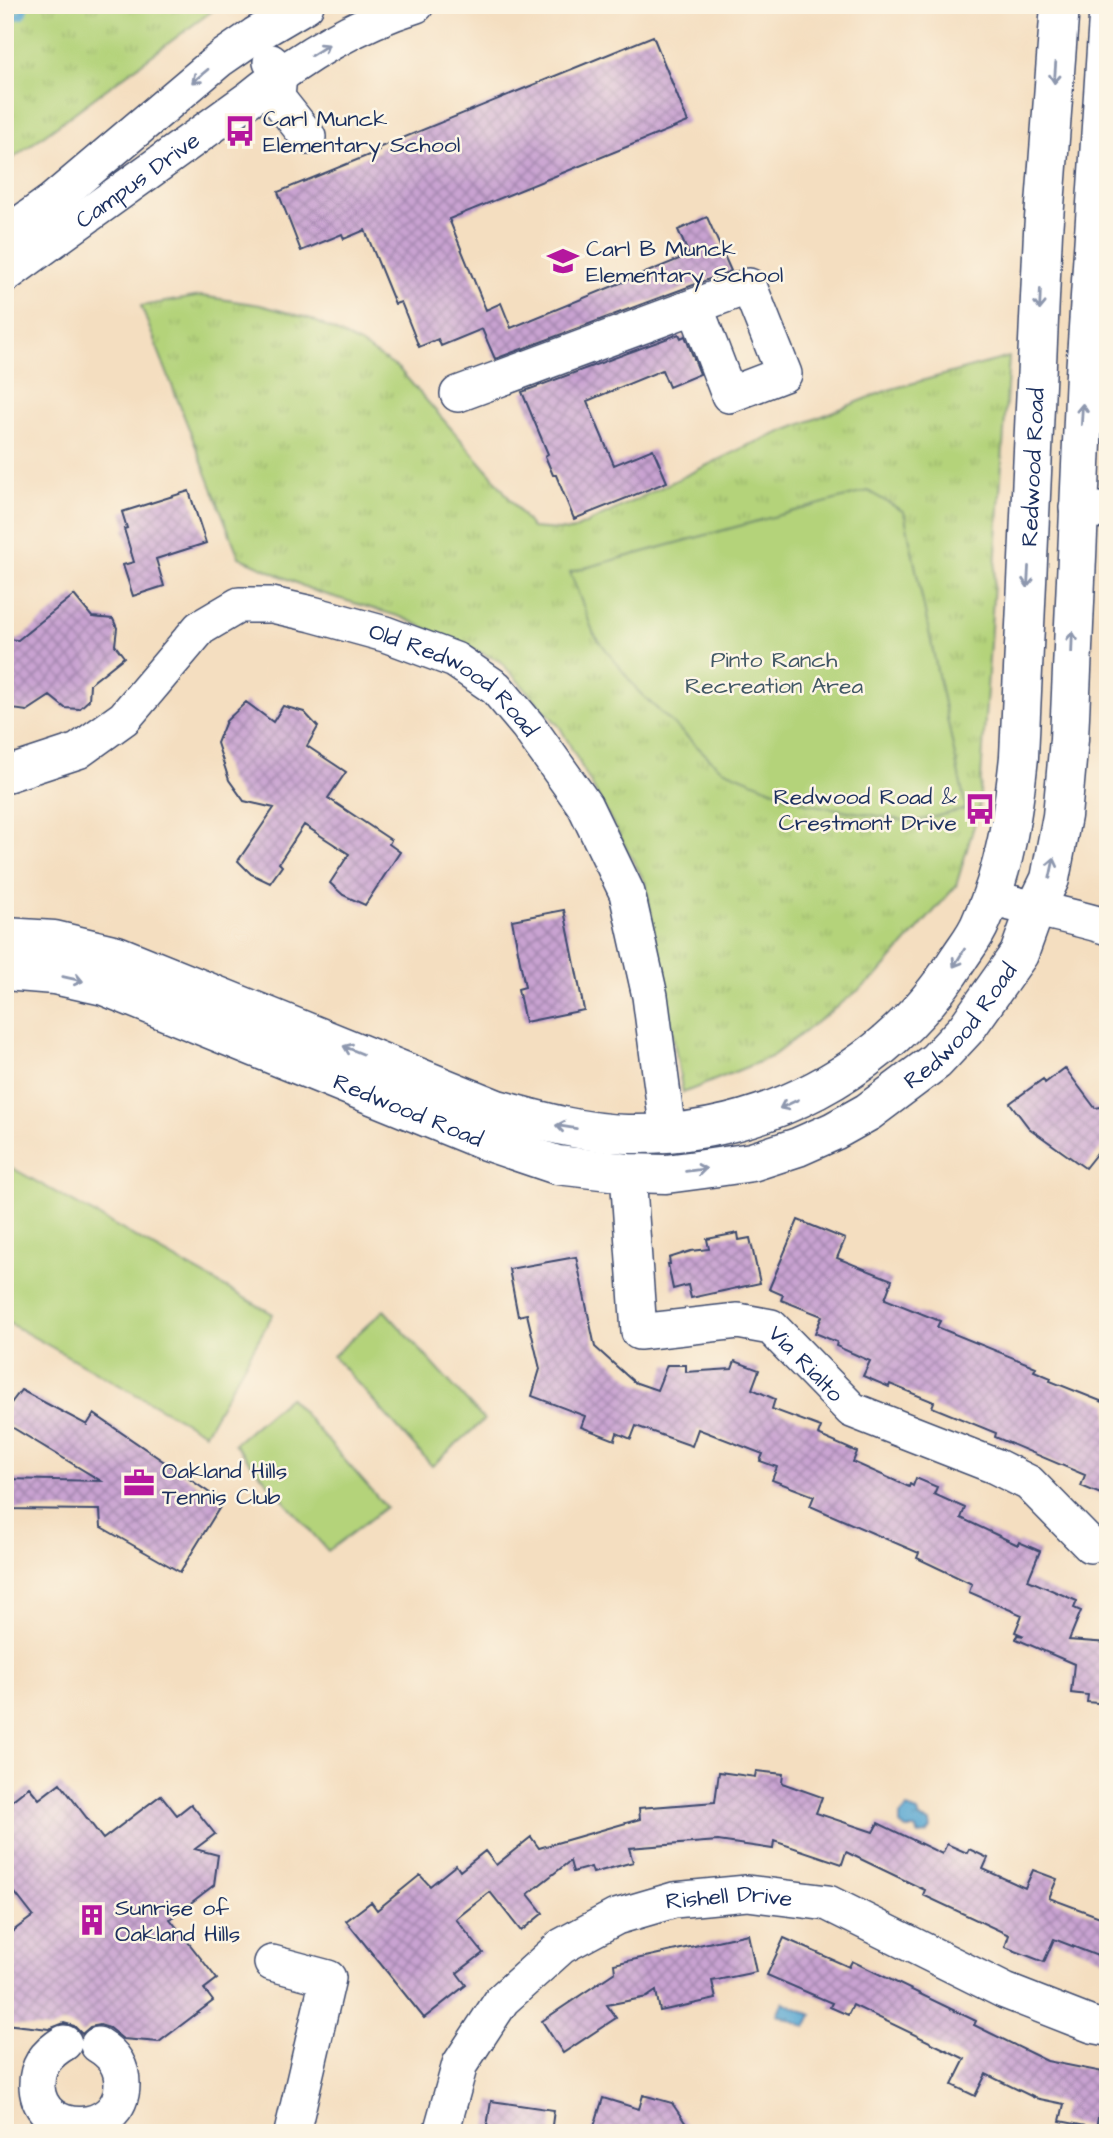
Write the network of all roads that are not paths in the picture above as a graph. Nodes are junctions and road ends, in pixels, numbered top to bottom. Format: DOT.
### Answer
graph roads {
  1 [pos="306,5"];
  2 [pos="416,5"];
  3 [pos="1060,5"];
  4 [pos="1108,18"];
  5 [pos="255,35"];
  6 [pos="279,74"];
  7 [pos="308,137"];
  8 [pos="5,235"];
  9 [pos="5,275"];
  10 [pos="695,306"];
  11 [pos="458,394"];
  12 [pos="1093,509"];
  13 [pos="5,775"];
  14 [pos="990,898"];
  15 [pos="1035,910"];
  16 [pos="1108,927"];
  17 [pos="5,937"];
  18 [pos="5,971"];
  19 [pos="668,1133"];
  20 [pos="628,1173"];
  21 [pos="1090,1545"];
  22 [pos="272,1963"];
  23 [pos="1108,2028"];
  24 [pos="64,2043"];
  25 [pos="98,2045"];
  26 [pos="292,2133"];
  27 [pos="441,2133"];
  1 -- 5 [label="street, Campus Drive"];
  6 -- 2 [label="street, Campus Drive, one-way"];
  3 -- 14 [label="main road, Redwood Road, one-way"];
  12 -- 4 [label="main road, Redwood Road, one-way"];
  5 -- 6 [label="street"];
  5 -- 8 [label="street, Campus Drive, one-way"];
  6 -- 7 [label="street"];
  6 -- 9 [label="street, Campus Drive"];
  10 -- 11 [label="street"];
  15 -- 12 [label="main road, Redwood Road, one-way"];
  13 -- 19 [label="street, Old Redwood Road"];
  14 -- 15 [label="street"];
  14 -- 19 [label="main road, Redwood Road, one-way"];
  15 -- 16 [label="street"];
  20 -- 15 [label="main road, Redwood Road, one-way"];
  19 -- 17 [label="main road, Redwood Road, one-way"];
  18 -- 20 [label="main road, Redwood Road, one-way"];
  20 -- 21 [label="street, Via Rialto"];
  22 -- 26 [label="street"];
  23 -- 27 [label="street, Rishell Drive"];
  24 -- 25 [label="street"];
}
